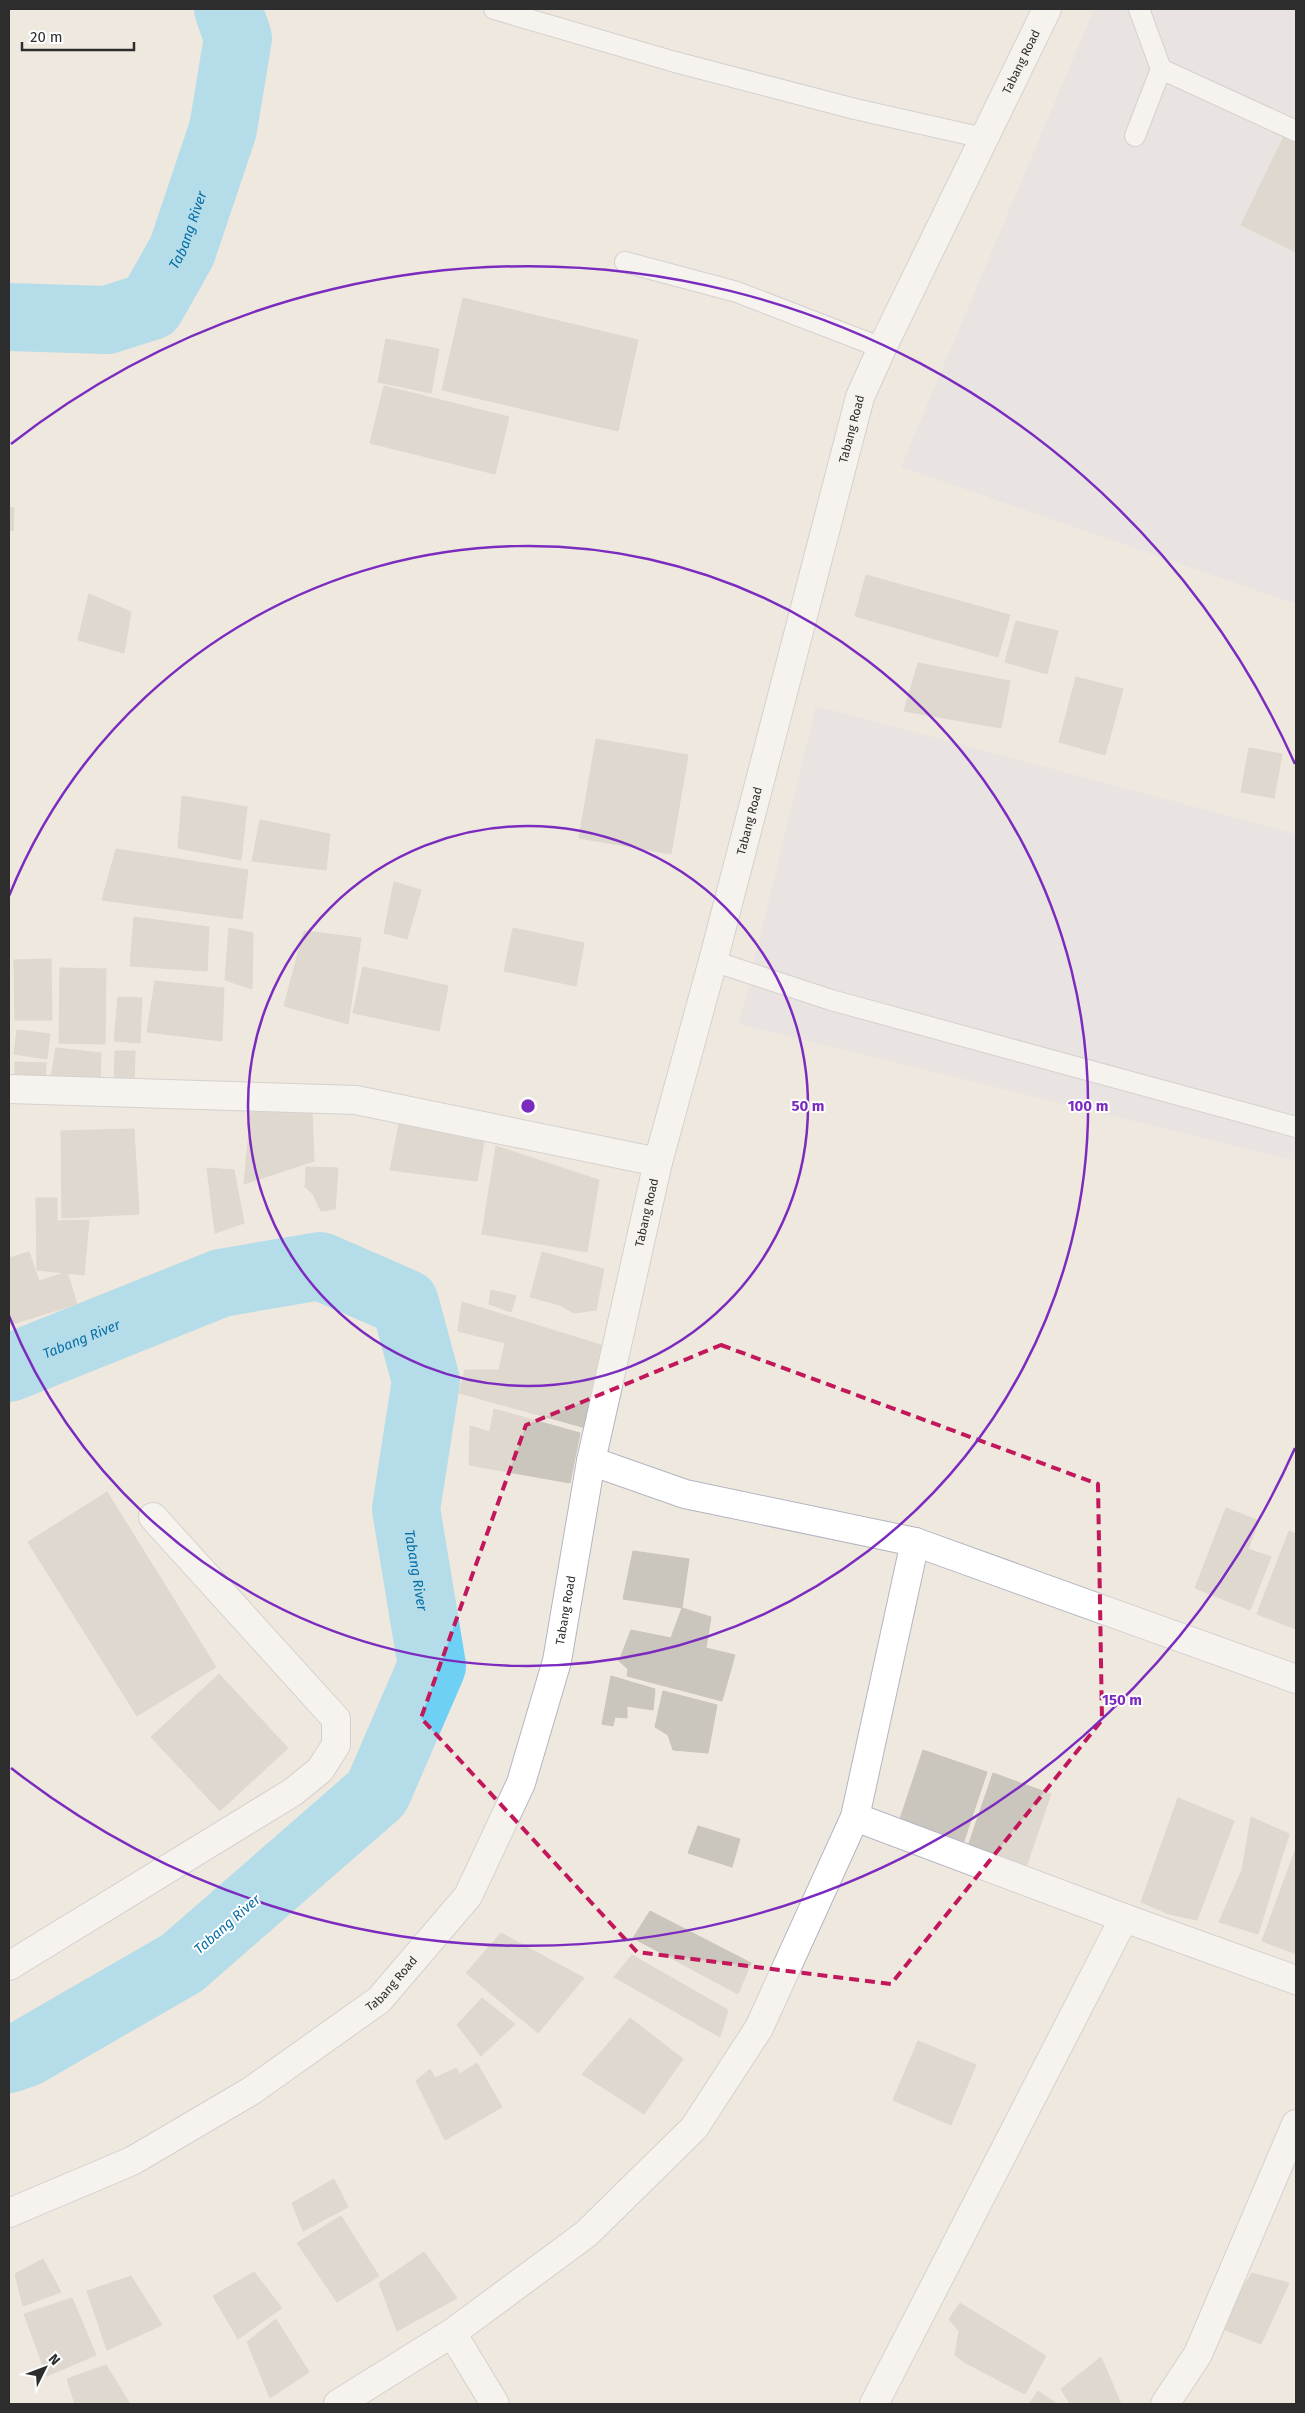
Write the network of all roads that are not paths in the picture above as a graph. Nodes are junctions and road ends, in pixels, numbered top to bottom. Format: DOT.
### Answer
graph roads {
  1 [pos="494,9"];
  2 [pos="1047,9"];
  3 [pos="1139,9"];
  4 [pos="1161,70"];
  5 [pos="1296,131"];
  6 [pos="1135,136"];
  7 [pos="984,138"];
  8 [pos="624,262"];
  9 [pos="882,348"];
  10 [pos="713,961"];
  11 [pos="9,1089"];
  12 [pos="1296,1127"];
  13 [pos="658,1162"];
  14 [pos="591,1461"];
  15 [pos="153,1517"];
  16 [pos="915,1542"];
  17 [pos="1296,1679"];
  18 [pos="855,1816"];
  19 [pos="1124,1918"];
  20 [pos="9,1966"];
  21 [pos="1296,1980"];
  22 [pos="1296,2124"];
  23 [pos="9,2213"];
  24 [pos="452,2333"];
  25 [pos="338,2404"];
  26 [pos="495,2404"];
  27 [pos="874,2404"];
  28 [pos="1166,2404"];
  1 -- 7 [label="lane"];
  2 -- 7 [label="street, Tabang Road"];
  3 -- 4 [label="lane"];
  4 -- 5 [label="lane"];
  4 -- 6 [label="lane"];
  7 -- 9 [label="street, Tabang Road"];
  8 -- 9 [label="lane"];
  9 -- 10 [label="street, Tabang Road"];
  10 -- 12 [label="lane"];
  10 -- 13 [label="street, Tabang Road"];
  11 -- 13 [label="street"];
  13 -- 14 [label="street, Tabang Road"];
  14 -- 16 [label="street"];
  14 -- 23 [label="street, Tabang Road"];
  15 -- 20 [label="street"];
  16 -- 17 [label="street"];
  16 -- 18 [label="street"];
  18 -- 19 [label="street"];
  18 -- 24 [label="street"];
  19 -- 21 [label="street"];
  19 -- 27 [label="street"];
  22 -- 28 [label="street"];
  24 -- 25 [label="street"];
  24 -- 26 [label="street"];
}
